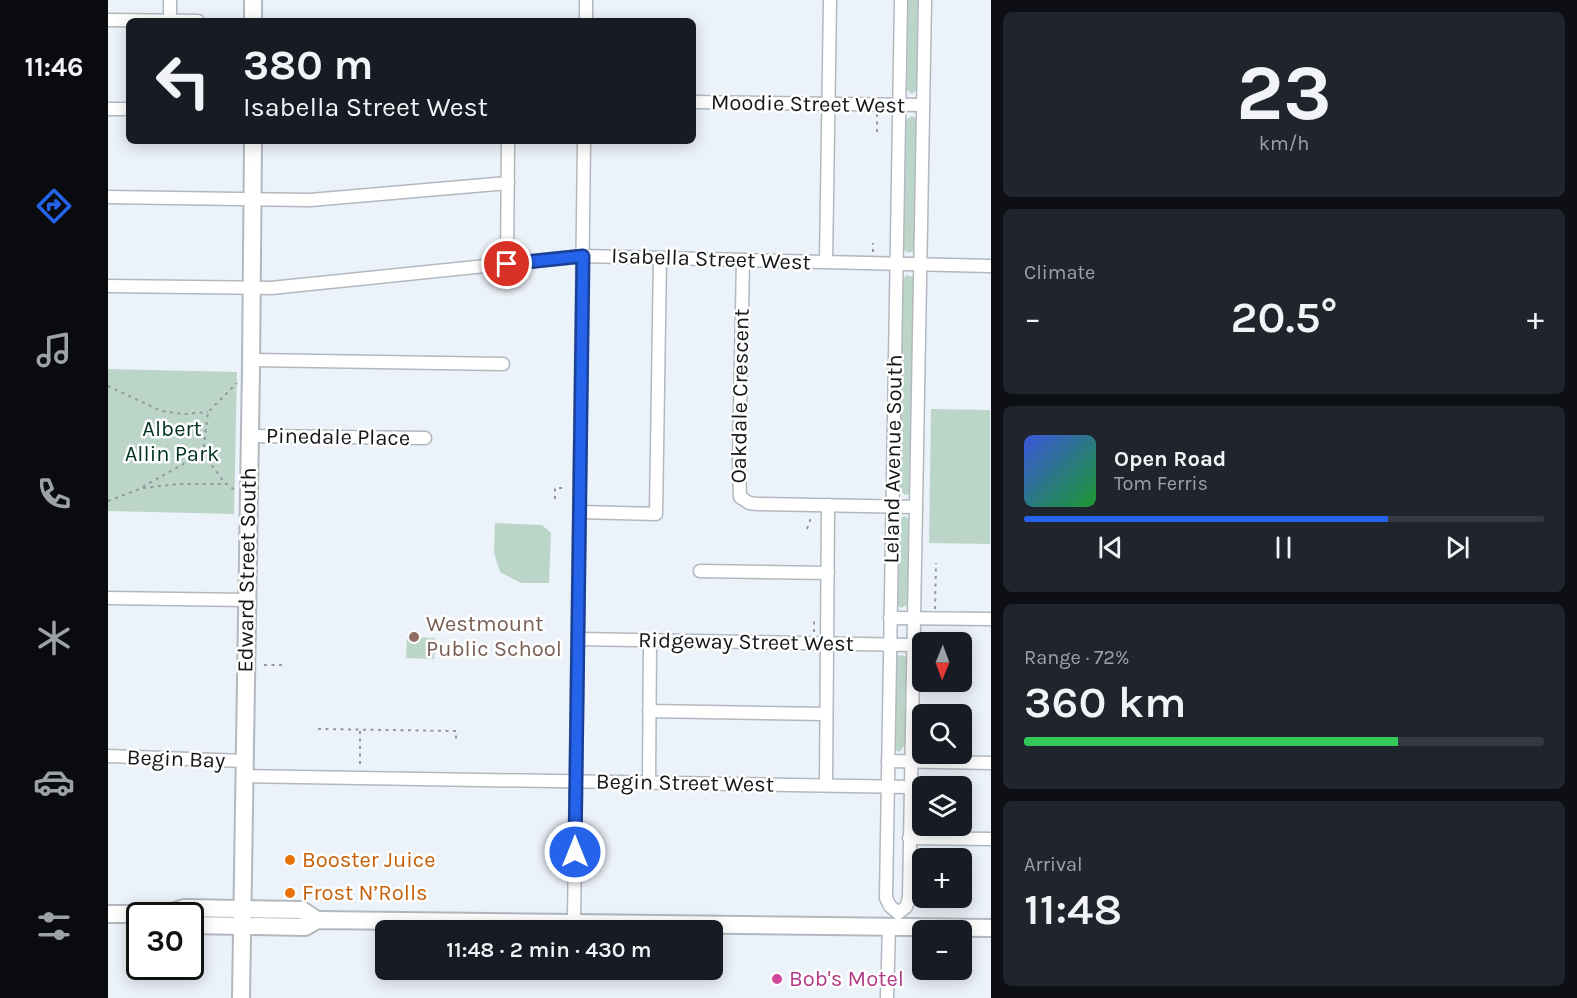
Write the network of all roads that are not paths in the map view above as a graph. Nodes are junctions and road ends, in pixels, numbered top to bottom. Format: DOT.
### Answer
graph roads {
  1 [pos="170,0"];
  2 [pos="253,0"];
  3 [pos="586,0"];
  4 [pos="830,0"];
  5 [pos="901,0"];
  6 [pos="925,0"];
  7 [pos="170,18"];
  8 [pos="253,18"];
  9 [pos="586,18"];
  10 [pos="108,20"];
  11 [pos="126,20"];
  12 [pos="696,102"];
  13 [pos="829,104"];
  14 [pos="900,105"];
  15 [pos="923,105"];
  16 [pos="108,108"];
  17 [pos="126,109"];
  18 [pos="253,144"];
  19 [pos="508,144"];
  20 [pos="584,144"];
  21 [pos="508,183"];
  22 [pos="108,197"];
  23 [pos="253,200"];
  24 [pos="583,256"];
  25 [pos="660,258"];
  26 [pos="743,260"];
  27 [pos="826,262"];
  28 [pos="507,264"];
  29 [pos="897,264"];
  30 [pos="921,264"];
  31 [pos="990,266"];
  32 [pos="108,286"];
  33 [pos="252,289"];
  34 [pos="251,364"];
  35 [pos="503,364"];
  36 [pos="250,436"];
  37 [pos="425,438"];
  38 [pos="828,506"];
  39 [pos="891,507"];
  40 [pos="916,507"];
  41 [pos="580,512"];
  42 [pos="700,571"];
  43 [pos="828,573"];
  44 [pos="108,598"];
  45 [pos="246,600"];
  46 [pos="890,618"];
  47 [pos="914,618"];
  48 [pos="990,619"];
  49 [pos="914,632"];
  50 [pos="578,639"];
  51 [pos="650,640"];
  52 [pos="828,643"];
  53 [pos="890,644"];
  54 [pos="912,645"];
  55 [pos="912,692"];
  56 [pos="650,711"];
  57 [pos="826,714"];
  58 [pos="108,756"];
  59 [pos="888,761"];
  60 [pos="910,761"];
  61 [pos="990,763"];
  62 [pos="244,768"];
  63 [pos="575,782"];
  64 [pos="649,783"];
  65 [pos="826,785"];
  66 [pos="888,787"];
  67 [pos="910,787"];
  68 [pos="909,838"];
  69 [pos="990,839"];
  70 [pos="204,908"];
  71 [pos="242,909"];
  72 [pos="108,914"];
  73 [pos="126,914"];
  74 [pos="317,920"];
  75 [pos="574,920"];
  76 [pos="375,921"];
  77 [pos="895,922"];
  78 [pos="723,923"];
  79 [pos="204,926"];
  80 [pos="242,927"];
  81 [pos="990,928"];
  82 [pos="241,998"];
  83 [pos="887,998"];
  1 -- 7 [label="street"];
  2 -- 8 [label="main road"];
  3 -- 9 [label="street"];
  4 -- 13 [label="street"];
  5 -- 14 [label="street, Leland Avenue South"];
  6 -- 15 [label="street, Leland Avenue South"];
  10 -- 11 [label="street"];
  12 -- 13 [label="street, Moodie Street West"];
  13 -- 14 [label="street, Moodie Street West"];
  13 -- 27 [label="street"];
  14 -- 15 [label="street, Moodie Street West"];
  14 -- 29 [label="street, Leland Avenue South"];
  15 -- 30 [label="street, Leland Avenue South"];
  16 -- 17 [label="street"];
  18 -- 23 [label="main road, Edward Street South"];
  19 -- 21 [label="street"];
  20 -- 24 [label="street"];
  21 -- 23 [label="street"];
  21 -- 28 [label="street"];
  22 -- 23 [label="street"];
  23 -- 33 [label="main road, Edward Street South"];
  24 -- 25 [label="street, Isabella Street West"];
  24 -- 28 [label="street, Isabella Street West"];
  24 -- 41 [label="street"];
  25 -- 26 [label="street, Isabella Street West"];
  25 -- 41 [label="street"];
  26 -- 27 [label="street, Isabella Street West"];
  26 -- 38 [label="street, Oakdale Crescent"];
  27 -- 29 [label="street, Isabella Street West"];
  28 -- 33 [label="street, Isabella Street West"];
  29 -- 30 [label="street, Isabella Street West"];
  29 -- 39 [label="street, Leland Avenue South"];
  30 -- 31 [label="street, Isabella Street West"];
  30 -- 40 [label="street, Leland Avenue South"];
  32 -- 33 [label="street, Isabella Street West"];
  33 -- 34 [label="main road, Edward Street South"];
  34 -- 35 [label="street"];
  34 -- 36 [label="main road, Edward Street South"];
  36 -- 37 [label="street, Pinedale Place"];
  36 -- 45 [label="main road, Edward Street South"];
  38 -- 39 [label="street, Oakdale Crescent"];
  38 -- 43 [label="street"];
  39 -- 40 [label="street, Oakdale Crescent"];
  39 -- 46 [label="street, Leland Avenue South"];
  40 -- 47 [label="street, Leland Avenue South"];
  41 -- 50 [label="street"];
  42 -- 43 [label="street"];
  43 -- 52 [label="street"];
  44 -- 45 [label="street"];
  45 -- 62 [label="main road, Edward Street South"];
  46 -- 47 [label="street"];
  46 -- 53 [label="street, Leland Avenue South"];
  47 -- 48 [label="street"];
  47 -- 49 [label="street, Leland Avenue South"];
  50 -- 51 [label="street, Ridgeway Street West"];
  50 -- 63 [label="street"];
  51 -- 52 [label="street, Ridgeway Street West"];
  51 -- 56 [label="street"];
  52 -- 53 [label="street, Ridgeway Street West"];
  52 -- 57 [label="street"];
  53 -- 54 [label="street, Ridgeway Street West"];
  53 -- 59 [label="street, Leland Avenue South"];
  55 -- 60 [label="street, Leland Avenue South"];
  56 -- 57 [label="street"];
  56 -- 64 [label="street"];
  57 -- 65 [label="street"];
  58 -- 62 [label="street, Begin Bay"];
  59 -- 60 [label="street"];
  59 -- 66 [label="street, Leland Avenue South"];
  60 -- 61 [label="street"];
  60 -- 67 [label="street, Leland Avenue South"];
  62 -- 63 [label="street, Begin Street West"];
  62 -- 71 [label="main road, Edward Street South"];
  63 -- 64 [label="street, Begin Street West"];
  63 -- 75 [label="street"];
  64 -- 65 [label="street, Begin Street West"];
  65 -- 66 [label="street, Begin Street West"];
  66 -- 67 [label="street, Begin Street West"];
  66 -- 77 [label="street, Leland Avenue South"];
  67 -- 68 [label="street, Leland Avenue South"];
  68 -- 69 [label="street"];
  68 -- 77 [label="street, Leland Avenue South"];
  70 -- 71 [label="main road"];
  71 -- 74 [label="main road"];
  71 -- 80 [label="main road, Edward Street South"];
  72 -- 73 [label="main road"];
  74 -- 76 [label="main road"];
  74 -- 80 [label="main road"];
  77 -- 78 [label="main road"];
  77 -- 81 [label="main road"];
  77 -- 83 [label="street, Leland Avenue South"];
  79 -- 80 [label="main road"];
  80 -- 82 [label="main road, Edward Street South"];
}
